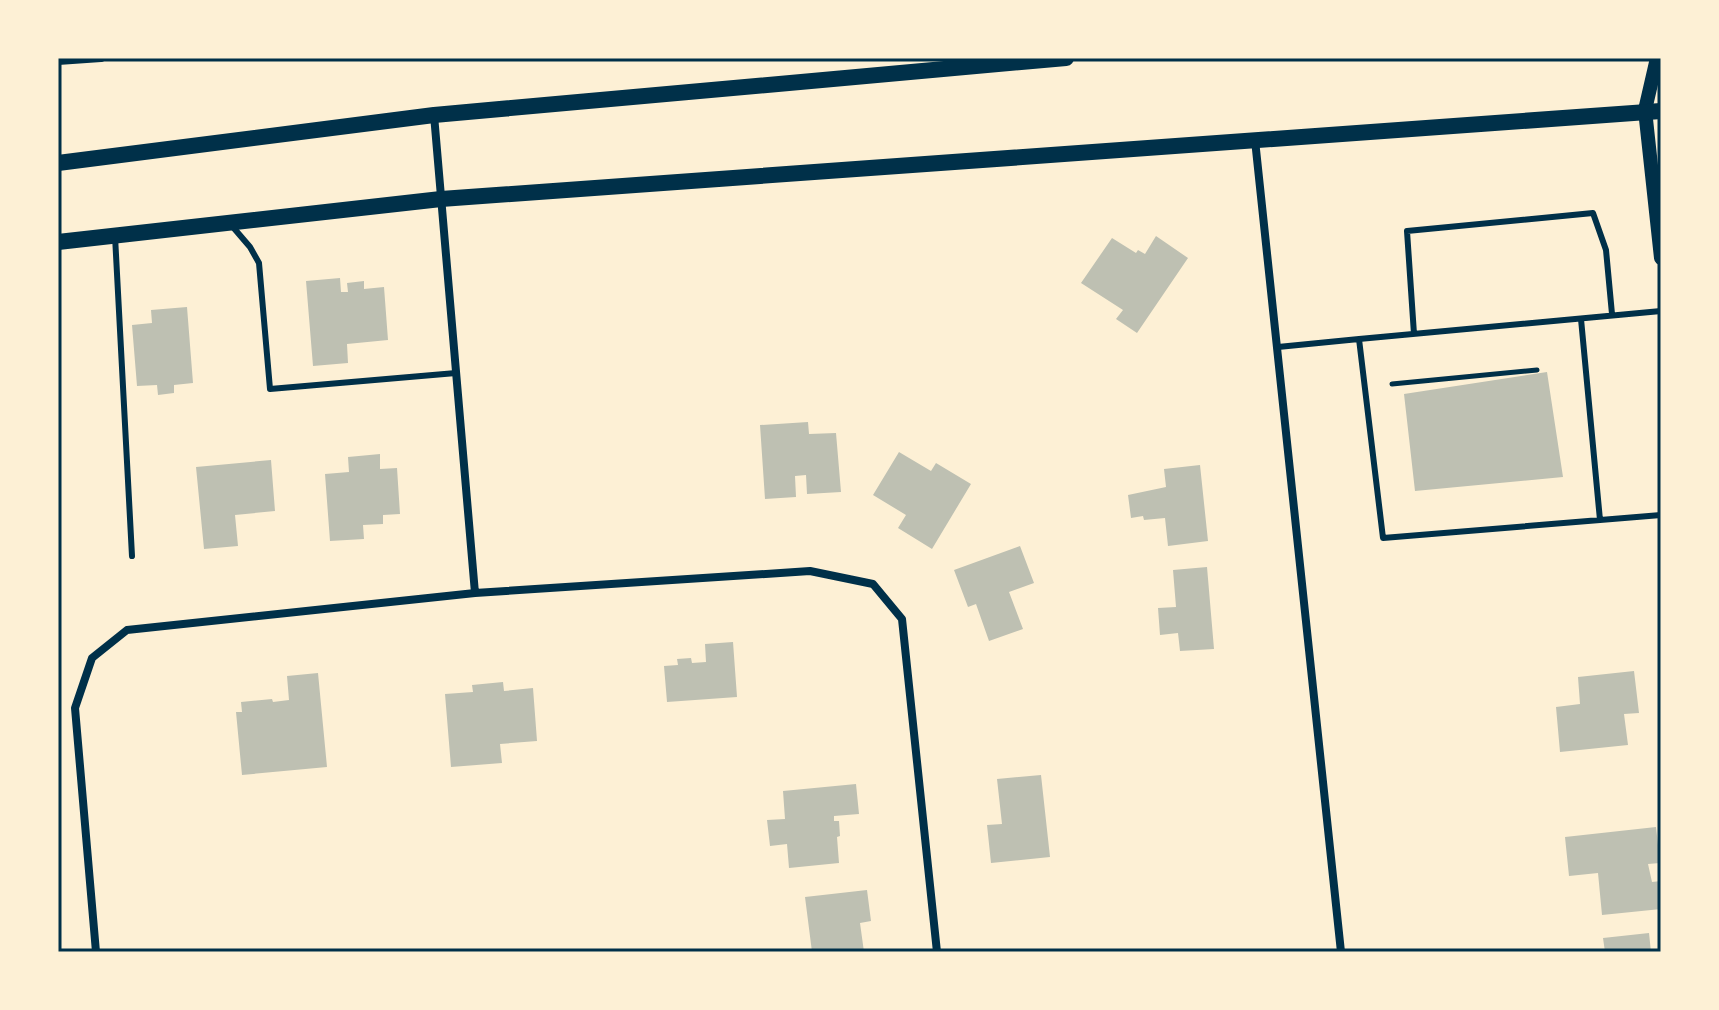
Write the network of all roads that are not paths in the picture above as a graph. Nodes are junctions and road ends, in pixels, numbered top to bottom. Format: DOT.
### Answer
graph roads {
  1 [pos="101,58"];
  2 [pos="1066,58"];
  3 [pos="1657,58"];
  4 [pos="58,61"];
  5 [pos="1653,110"];
  6 [pos="434,115"];
  7 [pos="1255,140"];
  8 [pos="58,163"];
  9 [pos="441,199"];
  10 [pos="230,223"];
  11 [pos="115,236"];
  12 [pos="58,242"];
  13 [pos="1661,258"];
  14 [pos="1661,311"];
  15 [pos="1612,314"];
  16 [pos="1581,319"];
  17 [pos="1414,334"];
  18 [pos="1359,339"];
  19 [pos="1278,347"];
  20 [pos="456,373"];
  21 [pos="1661,515"];
  22 [pos="1600,520"];
  23 [pos="132,556"];
  24 [pos="475,593"];
  25 [pos="96,952"];
  26 [pos="937,952"];
  27 [pos="1341,952"];
  1 -- 4 [label="street"];
  2 -- 6 [label="main road"];
  3 -- 5 [label="street"];
  5 -- 7 [label="main road"];
  5 -- 13 [label="street"];
  6 -- 8 [label="main road"];
  6 -- 9 [label="street"];
  7 -- 9 [label="main road"];
  7 -- 19 [label="street"];
  9 -- 10 [label="main road"];
  9 -- 20 [label="street"];
  10 -- 11 [label="main road"];
  10 -- 20 [label="lane"];
  11 -- 12 [label="main road"];
  11 -- 23 [label="lane"];
  14 -- 15 [label="lane"];
  15 -- 16 [label="lane"];
  15 -- 17 [label="lane"];
  16 -- 17 [label="lane"];
  16 -- 22 [label="lane"];
  17 -- 18 [label="lane"];
  18 -- 19 [label="lane"];
  18 -- 22 [label="lane"];
  19 -- 27 [label="street"];
  20 -- 24 [label="street"];
  21 -- 22 [label="lane"];
  24 -- 25 [label="street"];
  24 -- 26 [label="street"];
}
